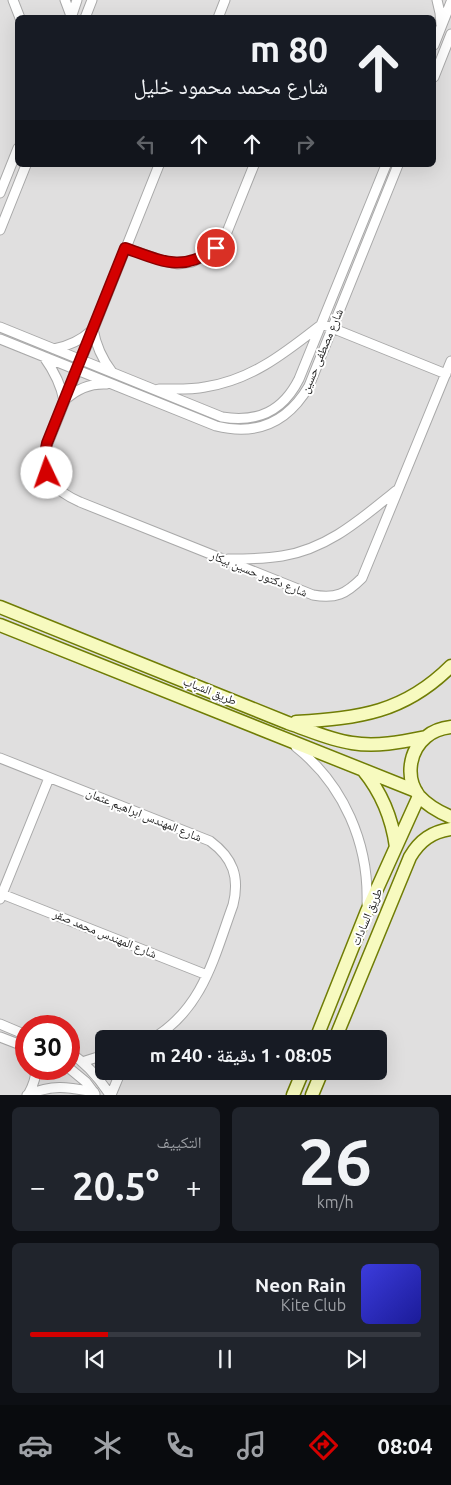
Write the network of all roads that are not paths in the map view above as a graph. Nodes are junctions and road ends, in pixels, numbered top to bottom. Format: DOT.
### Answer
graph roads {
  1 [pos="13,0"];
  2 [pos="66,0"];
  3 [pos="78,0"];
  4 [pos="92,0"];
  5 [pos="225,0"];
  6 [pos="436,0"];
  7 [pos="451,2"];
  8 [pos="19,15"];
  9 [pos="70,15"];
  10 [pos="72,15"];
  11 [pos="86,15"];
  12 [pos="219,15"];
  13 [pos="441,27"];
  14 [pos="451,34"];
  15 [pos="436,40"];
  16 [pos="436,72"];
  17 [pos="15,156"];
  18 [pos="25,167"];
  19 [pos="158,167"];
  20 [pos="253,167"];
  21 [pos="385,167"];
  22 [pos="397,167"];
  23 [pos="0,193"];
  24 [pos="0,230"];
  25 [pos="125,248"];
  26 [pos="322,324"];
  27 [pos="1,327"];
  28 [pos="333,328"];
  29 [pos="93,329"];
  30 [pos="0,339"];
  31 [pos="54,349"];
  32 [pos="44,357"];
  33 [pos="81,360"];
  34 [pos="451,361"];
  35 [pos="77,370"];
  36 [pos="112,372"];
  37 [pos="446,374"];
  38 [pos="111,384"];
  39 [pos="154,389"];
  40 [pos="64,401"];
  41 [pos="399,488"];
  42 [pos="222,559"];
  43 [pos="0,607"];
  44 [pos="0,625"];
  45 [pos="451,666"];
  46 [pos="288,722"];
  47 [pos="451,726"];
  48 [pos="284,737"];
  49 [pos="426,737"];
  50 [pos="0,758"];
  51 [pos="362,768"];
  52 [pos="49,778"];
  53 [pos="418,793"];
  54 [pos="451,818"];
  55 [pos="451,829"];
  56 [pos="396,847"];
  57 [pos="1,896"];
  58 [pos="367,911"];
  59 [pos="207,975"];
  60 [pos="0,1024"];
  61 [pos="15,1030"];
  62 [pos="166,1030"];
  63 [pos="320,1030"];
  64 [pos="340,1030"];
  65 [pos="0,1037"];
  66 [pos="15,1043"];
  67 [pos="95,1058"];
  68 [pos="82,1062"];
  69 [pos="80,1077"];
  70 [pos="35,1080"];
  71 [pos="117,1080"];
  72 [pos="299,1080"];
  73 [pos="318,1080"];
  74 [pos="95,1094"];
  75 [pos="28,1095"];
  76 [pos="111,1095"];
  77 [pos="293,1095"];
  78 [pos="312,1095"];
  1 -- 8 [label="street"];
  2 -- 9 [label="street"];
  3 -- 10 [label="street"];
  4 -- 11 [label="street"];
  5 -- 12 [label="street"];
  6 -- 13 [label="street"];
  7 -- 13 [label="street"];
  13 -- 15 [label="street"];
  14 -- 16 [label="street"];
  17 -- 23 [label="street"];
  18 -- 24 [label="street"];
  19 -- 25 [label="street, شارع دكتور حسين بيكار"];
  20 -- 25 [label="street"];
  21 -- 26 [label="street, شارع مصطفى حسين"];
  22 -- 28 [label="street, شارع مصطفى حسين"];
  25 -- 29 [label="street, شارع دكتور حسين بيكار"];
  26 -- 28 [label="street"];
  26 -- 39 [label="street"];
  26 -- 39 [label="street, شارع مصطفى حسين"];
  27 -- 31 [label="street, شارع مصطفى حسين"];
  28 -- 37 [label="street"];
  28 -- 38 [label="street, شارع مصطفى حسين"];
  29 -- 31 [label="street"];
  29 -- 33 [label="street, شارع دكتور حسين بيكار"];
  29 -- 36 [label="street"];
  30 -- 32 [label="street, شارع مصطفى حسين"];
  31 -- 33 [label="street, شارع مصطفى حسين"];
  32 -- 35 [label="street, شارع مصطفى حسين"];
  32 -- 40 [label="street"];
  33 -- 35 [label="street, شارع دكتور حسين بيكار"];
  33 -- 36 [label="street, شارع مصطفى حسين"];
  34 -- 37 [label="street, شارع دكتور حسين بيكار"];
  35 -- 38 [label="street, شارع مصطفى حسين"];
  35 -- 40 [label="street, شارع دكتور حسين بيكار"];
  36 -- 39 [label="street, شارع مصطفى حسين"];
  37 -- 41 [label="street, شارع دكتور حسين بيكار"];
  38 -- 40 [label="street"];
  40 -- 42 [label="street, شارع دكتور حسين بيكار"];
  41 -- 42 [label="street"];
  41 -- 42 [label="street, شارع دكتور حسين بيكار"];
  43 -- 46 [label="main road, طريق الشباب"];
  44 -- 48 [label="main road, طريق الشباب"];
  45 -- 46 [label="main road"];
  46 -- 49 [label="main road, طريق الشباب"];
  47 -- 49 [label="main road, طريق الشباب"];
  48 -- 51 [label="main road, طريق الشباب"];
  48 -- 58 [label="street"];
  49 -- 53 [label="main road"];
  50 -- 52 [label="street, شارع المهندس ابراهيم عثمان"];
  51 -- 53 [label="main road, طريق الشباب"];
  51 -- 56 [label="main road"];
  52 -- 57 [label="street"];
  52 -- 59 [label="street, شارع المهندس ابراهيم عثمان"];
  53 -- 54 [label="main road, طريق الشباب"];
  53 -- 56 [label="main road, طريق السادات"];
  55 -- 64 [label="main road, طريق السادات"];
  56 -- 58 [label="main road, طريق السادات"];
  57 -- 59 [label="street, شارع المهندس محمد صقر"];
  58 -- 63 [label="main road, طريق السادات"];
  59 -- 62 [label="street, شارع المهندس ابراهيم عثمان"];
  60 -- 61 [label="street"];
  65 -- 66 [label="street"];
  67 -- 68 [label="street"];
  68 -- 76 [label="street"];
  69 -- 74 [label="street"];
  70 -- 75 [label="street"];
  71 -- 76 [label="street"];
  72 -- 77 [label="main road"];
  73 -- 78 [label="main road"];
  74 -- 75 [label="street"];
}
